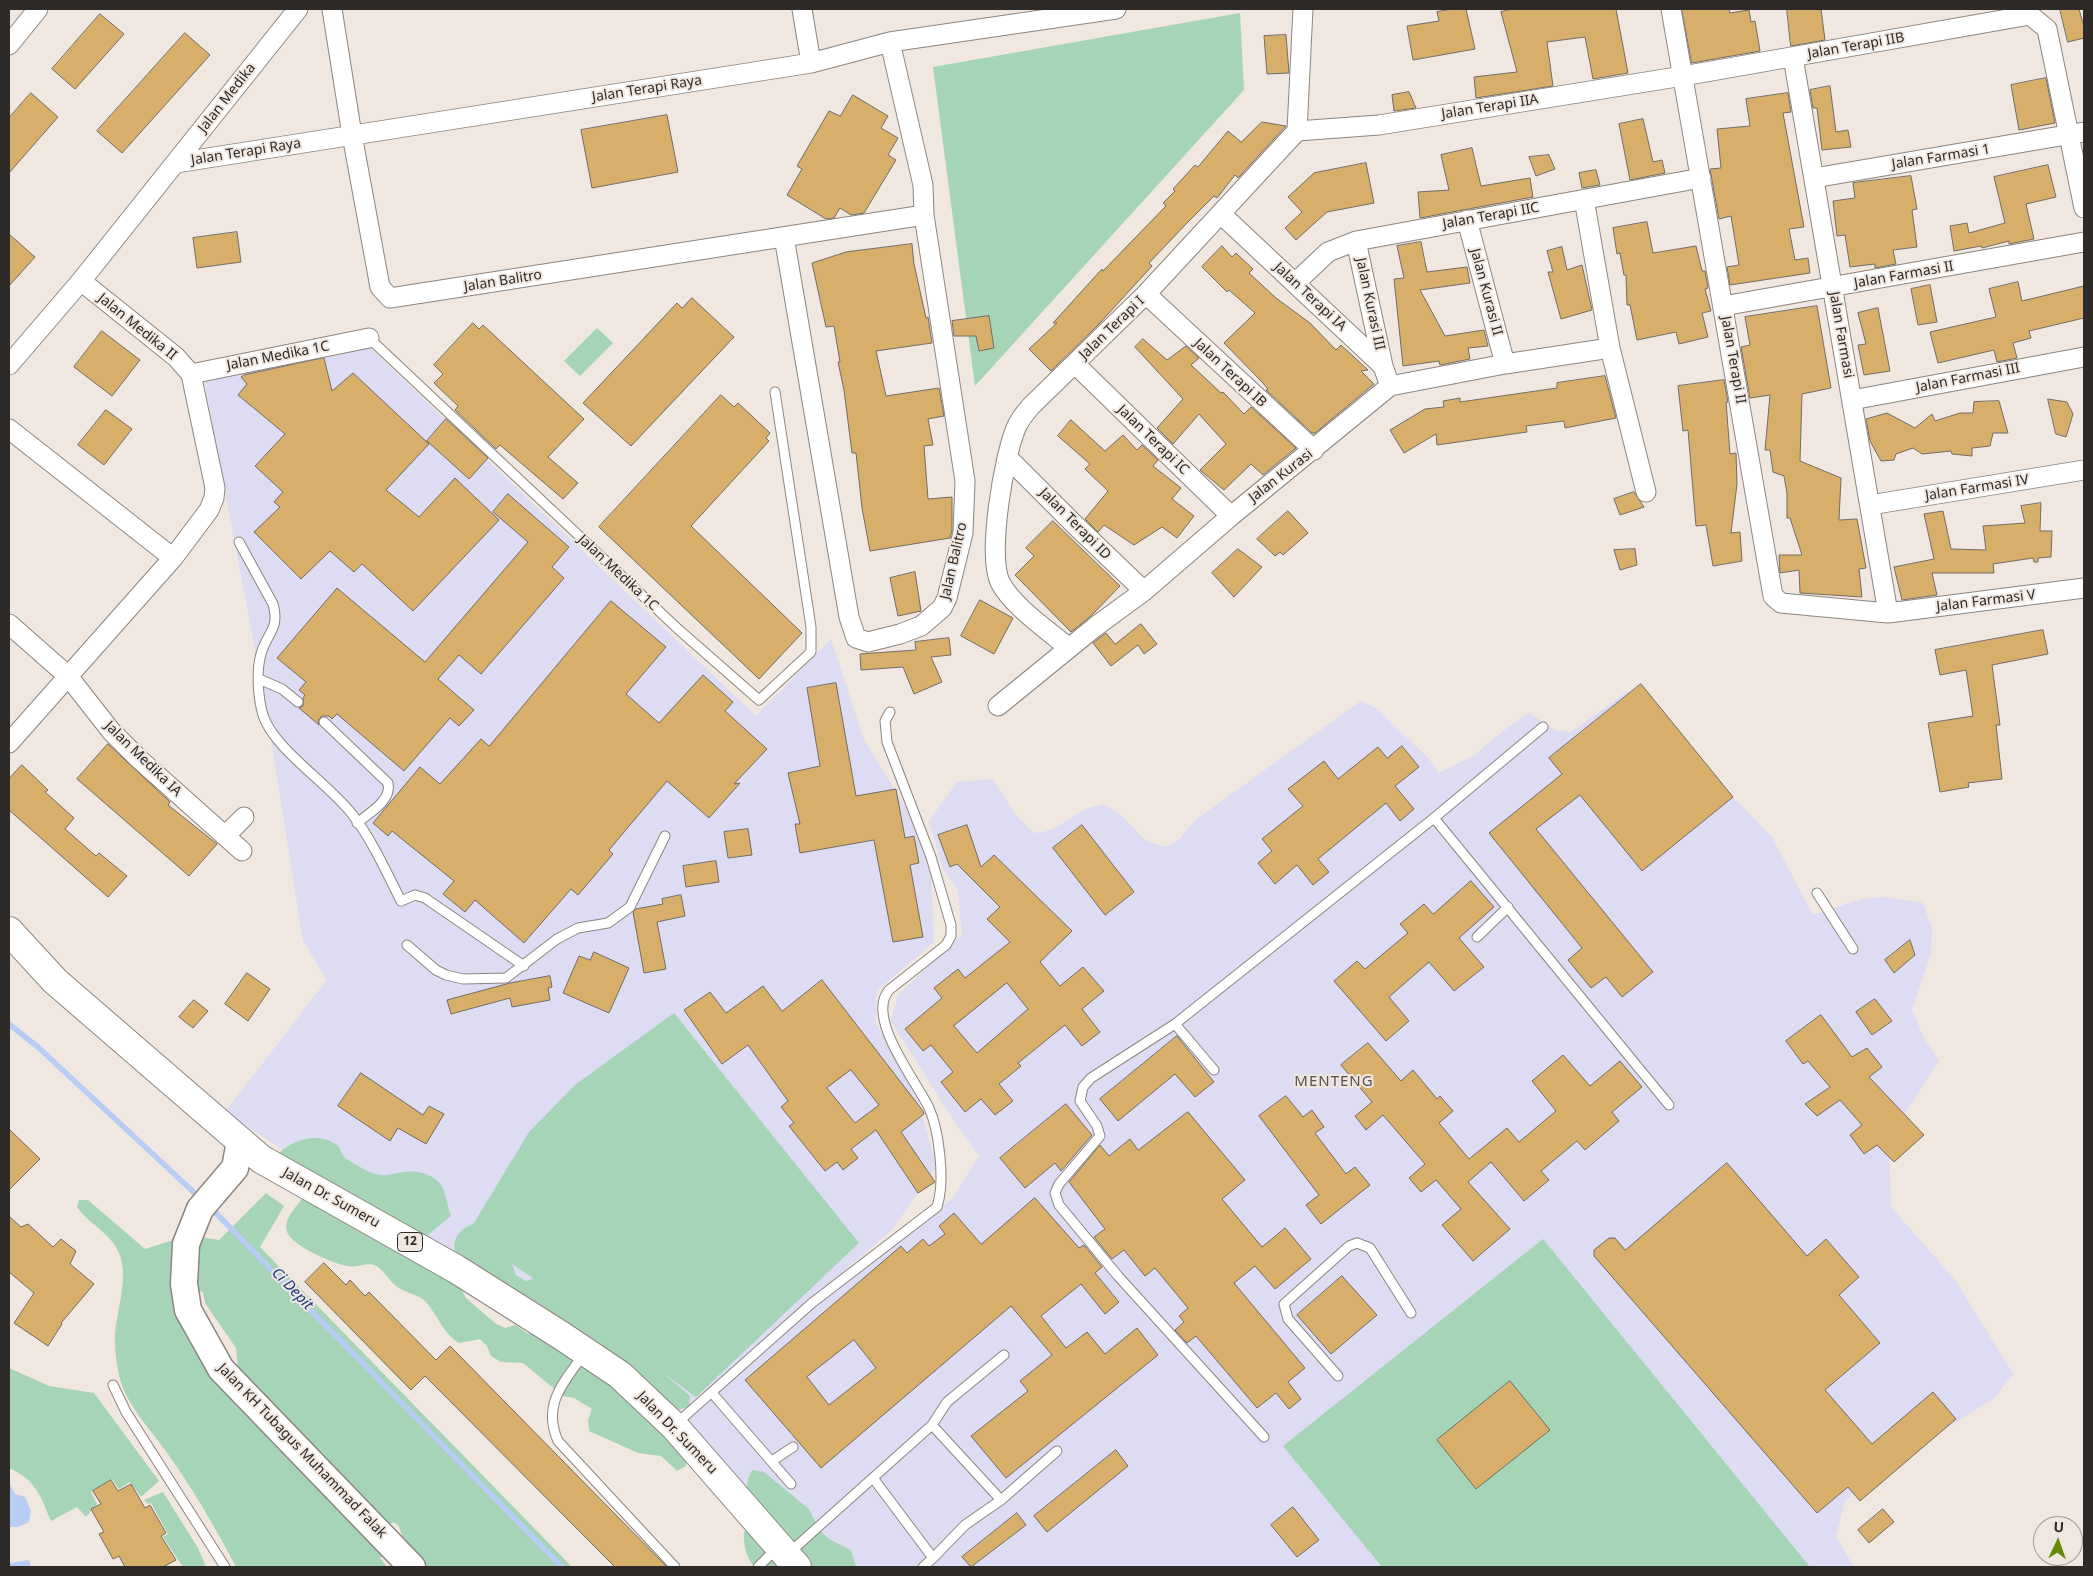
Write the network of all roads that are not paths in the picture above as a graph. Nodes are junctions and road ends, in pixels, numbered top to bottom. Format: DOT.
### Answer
graph roads {
  1 [pos="38,9"];
  2 [pos="298,9"];
  3 [pos="332,9"];
  4 [pos="802,9"];
  5 [pos="1116,9"];
  6 [pos="1303,9"];
  7 [pos="1670,9"];
  8 [pos="2030,12"];
  9 [pos="1972,17"];
  10 [pos="890,42"];
  11 [pos="9,45"];
  12 [pos="1793,57"];
  13 [pos="811,63"];
  14 [pos="1682,76"];
  15 [pos="1297,131"];
  16 [pos="2076,134"];
  17 [pos="352,135"];
  18 [pos="176,163"];
  19 [pos="1701,178"];
  20 [pos="1814,178"];
  21 [pos="1584,199"];
  22 [pos="2084,208"];
  23 [pos="1221,214"];
  24 [pos="924,215"];
  25 [pos="1467,220"];
  26 [pos="784,237"];
  27 [pos="1356,241"];
  28 [pos="2084,242"];
  29 [pos="81,281"];
  30 [pos="1294,283"];
  31 [pos="1833,287"];
  32 [pos="1146,294"];
  33 [pos="1723,306"];
  34 [pos="369,338"];
  35 [pos="1610,348"];
  36 [pos="2084,357"];
  37 [pos="1075,364"];
  38 [pos="1505,364"];
  39 [pos="9,365"];
  40 [pos="1383,366"];
  41 [pos="191,374"];
  42 [pos="1390,386"];
  43 [pos="775,392"];
  44 [pos="1852,400"];
  45 [pos="9,429"];
  46 [pos="1314,450"];
  47 [pos="1007,456"];
  48 [pos="2084,470"];
  49 [pos="1646,492"];
  50 [pos="1870,505"];
  51 [pos="1231,516"];
  52 [pos="239,542"];
  53 [pos="173,558"];
  54 [pos="2084,588"];
  55 [pos="1144,591"];
  56 [pos="1888,613"];
  57 [pos="9,624"];
  58 [pos="1069,648"];
  59 [pos="68,676"];
  60 [pos="259,679"];
  61 [pos="298,702"];
  62 [pos="998,706"];
  63 [pos="890,712"];
  64 [pos="324,722"];
  65 [pos="1543,727"];
  66 [pos="9,743"];
  67 [pos="244,817"];
  68 [pos="1434,818"];
  69 [pos="357,823"];
  70 [pos="226,836"];
  71 [pos="665,836"];
  72 [pos="242,851"];
  73 [pos="1817,893"];
  74 [pos="1508,908"];
  75 [pos="9,932"];
  76 [pos="1477,937"];
  77 [pos="407,945"];
  78 [pos="1853,948"];
  79 [pos="524,966"];
  80 [pos="1175,1024"];
  81 [pos="1214,1070"];
  82 [pos="1669,1105"];
  83 [pos="240,1162"];
  84 [pos="1411,1313"];
  85 [pos="586,1352"];
  86 [pos="1004,1355"];
  87 [pos="1338,1376"];
  88 [pos="113,1385"];
  89 [pos="712,1393"];
  90 [pos="932,1424"];
  91 [pos="674,1426"];
  92 [pos="1264,1437"];
  93 [pos="793,1447"];
  94 [pos="1057,1452"];
  95 [pos="772,1461"];
  96 [pos="873,1478"];
  97 [pos="791,1484"];
  98 [pos="1001,1500"];
  99 [pos="788,1556"];
  100 [pos="933,1558"];
  101 [pos="225,1567"];
  102 [pos="412,1567"];
  103 [pos="675,1567"];
  104 [pos="758,1567"];
  105 [pos="923,1567"];
  1 -- 11 [label="street"];
  2 -- 18 [label="street, Jalan Medika"];
  3 -- 17 [label="street"];
  4 -- 13 [label="street"];
  5 -- 10 [label="street, Jalan Terapi Raya"];
  6 -- 15 [label="street"];
  7 -- 14 [label="street, Jalan Terapi II"];
  8 -- 9 [label="street, Jalan Terapi IIB"];
  8 -- 16 [label="street"];
  9 -- 12 [label="street, Jalan Terapi IIB"];
  10 -- 13 [label="street, Jalan Terapi Raya"];
  10 -- 24 [label="street"];
  12 -- 14 [label="street, Jalan Terapi IIB"];
  12 -- 20 [label="street, Jalan Farmasi"];
  13 -- 17 [label="street, Jalan Terapi Raya"];
  14 -- 15 [label="street, Jalan Terapi IIA"];
  14 -- 19 [label="street, Jalan Terapi II"];
  15 -- 23 [label="street, Jalan Terapi I"];
  16 -- 20 [label="street, Jalan Farmasi 1"];
  16 -- 22 [label="street"];
  17 -- 18 [label="street, Jalan Terapi Raya"];
  17 -- 26 [label="street, Jalan Balitro"];
  18 -- 29 [label="street, Jalan Medika"];
  19 -- 21 [label="street, Jalan Terapi IIC"];
  19 -- 33 [label="street, Jalan Terapi II"];
  20 -- 31 [label="street, Jalan Farmasi"];
  21 -- 25 [label="street, Jalan Terapi IIC"];
  21 -- 35 [label="street"];
  23 -- 30 [label="street, Jalan Terapi IA"];
  23 -- 32 [label="street, Jalan Terapi I"];
  24 -- 26 [label="street, Jalan Balitro"];
  24 -- 26 [label="street, Jalan Balitro"];
  25 -- 27 [label="street, Jalan Terapi IIC"];
  25 -- 38 [label="street, Jalan Kurasi II"];
  27 -- 30 [label="street, Jalan Terapi IIC"];
  27 -- 40 [label="street, Jalan Kurasi III"];
  28 -- 31 [label="street, Jalan Farmasi II"];
  29 -- 39 [label="street, Jalan Medika"];
  29 -- 41 [label="street, Jalan Medika II"];
  30 -- 40 [label="street, Jalan Terapi IA"];
  31 -- 33 [label="street, Jalan Farmasi II"];
  31 -- 44 [label="street, Jalan Farmasi"];
  32 -- 37 [label="street, Jalan Terapi I"];
  32 -- 46 [label="street, Jalan Terapi IB"];
  33 -- 56 [label="street, Jalan Terapi II"];
  34 -- 41 [label="street, Jalan Medika 1C"];
  34 -- 43 [label="lane, Jalan Medika 1C"];
  35 -- 38 [label="street, Jalan Kurasi"];
  35 -- 49 [label="street"];
  36 -- 44 [label="street, Jalan Farmasi III"];
  37 -- 47 [label="street, Jalan Terapi I"];
  37 -- 51 [label="street, Jalan Terapi IC"];
  38 -- 42 [label="street, Jalan Kurasi"];
  40 -- 42 [label="street, Jalan Terapi IA"];
  41 -- 53 [label="street"];
  42 -- 46 [label="street, Jalan Kurasi"];
  44 -- 50 [label="street, Jalan Farmasi"];
  45 -- 53 [label="street"];
  46 -- 51 [label="street, Jalan Kurasi"];
  47 -- 55 [label="street, Jalan Terapi ID"];
  47 -- 58 [label="street, Jalan Terapi I"];
  48 -- 50 [label="street, Jalan Farmasi IV"];
  50 -- 56 [label="street, Jalan Farmasi"];
  51 -- 55 [label="street, Jalan Kurasi"];
  52 -- 60 [label="lane"];
  53 -- 59 [label="street"];
  54 -- 56 [label="street, Jalan Farmasi V"];
  55 -- 58 [label="street, Jalan Kurasi"];
  57 -- 59 [label="street, Jalan Medika IA"];
  58 -- 62 [label="street, Jalan Kurasi"];
  59 -- 66 [label="street"];
  59 -- 70 [label="street, Jalan Medika IA"];
  60 -- 61 [label="lane"];
  60 -- 69 [label="lane"];
  63 -- 89 [label="lane"];
  64 -- 69 [label="lane"];
  65 -- 68 [label="lane"];
  67 -- 70 [label="street"];
  68 -- 74 [label="lane"];
  68 -- 80 [label="lane"];
  69 -- 79 [label="lane"];
  70 -- 72 [label="street, Jalan Medika IA"];
  71 -- 79 [label="lane"];
  73 -- 78 [label="lane"];
  74 -- 76 [label="lane"];
  74 -- 82 [label="lane"];
  75 -- 83 [label="main road, Jalan Dr. Sumeru / 12"];
  77 -- 79 [label="lane"];
  80 -- 81 [label="lane"];
  80 -- 92 [label="lane"];
  83 -- 85 [label="main road, Jalan Dr. Sumeru / 12"];
  83 -- 102 [label="main road, Jalan KH Tubagus Muhammad Falak"];
  84 -- 87 [label="lane"];
  85 -- 91 [label="main road, Jalan Dr. Sumeru / 12"];
  85 -- 103 [label="lane"];
  86 -- 90 [label="lane"];
  88 -- 101 [label="lane"];
  89 -- 91 [label="lane"];
  89 -- 95 [label="lane"];
  90 -- 96 [label="lane"];
  90 -- 98 [label="lane"];
  91 -- 99 [label="main road, Jalan Dr. Sumeru / 12"];
  93 -- 95 [label="lane"];
  94 -- 98 [label="lane"];
  95 -- 97 [label="lane"];
  96 -- 99 [label="lane"];
  96 -- 100 [label="lane"];
  98 -- 100 [label="lane"];
  99 -- 104 [label="lane"];
  100 -- 105 [label="lane"];
}
